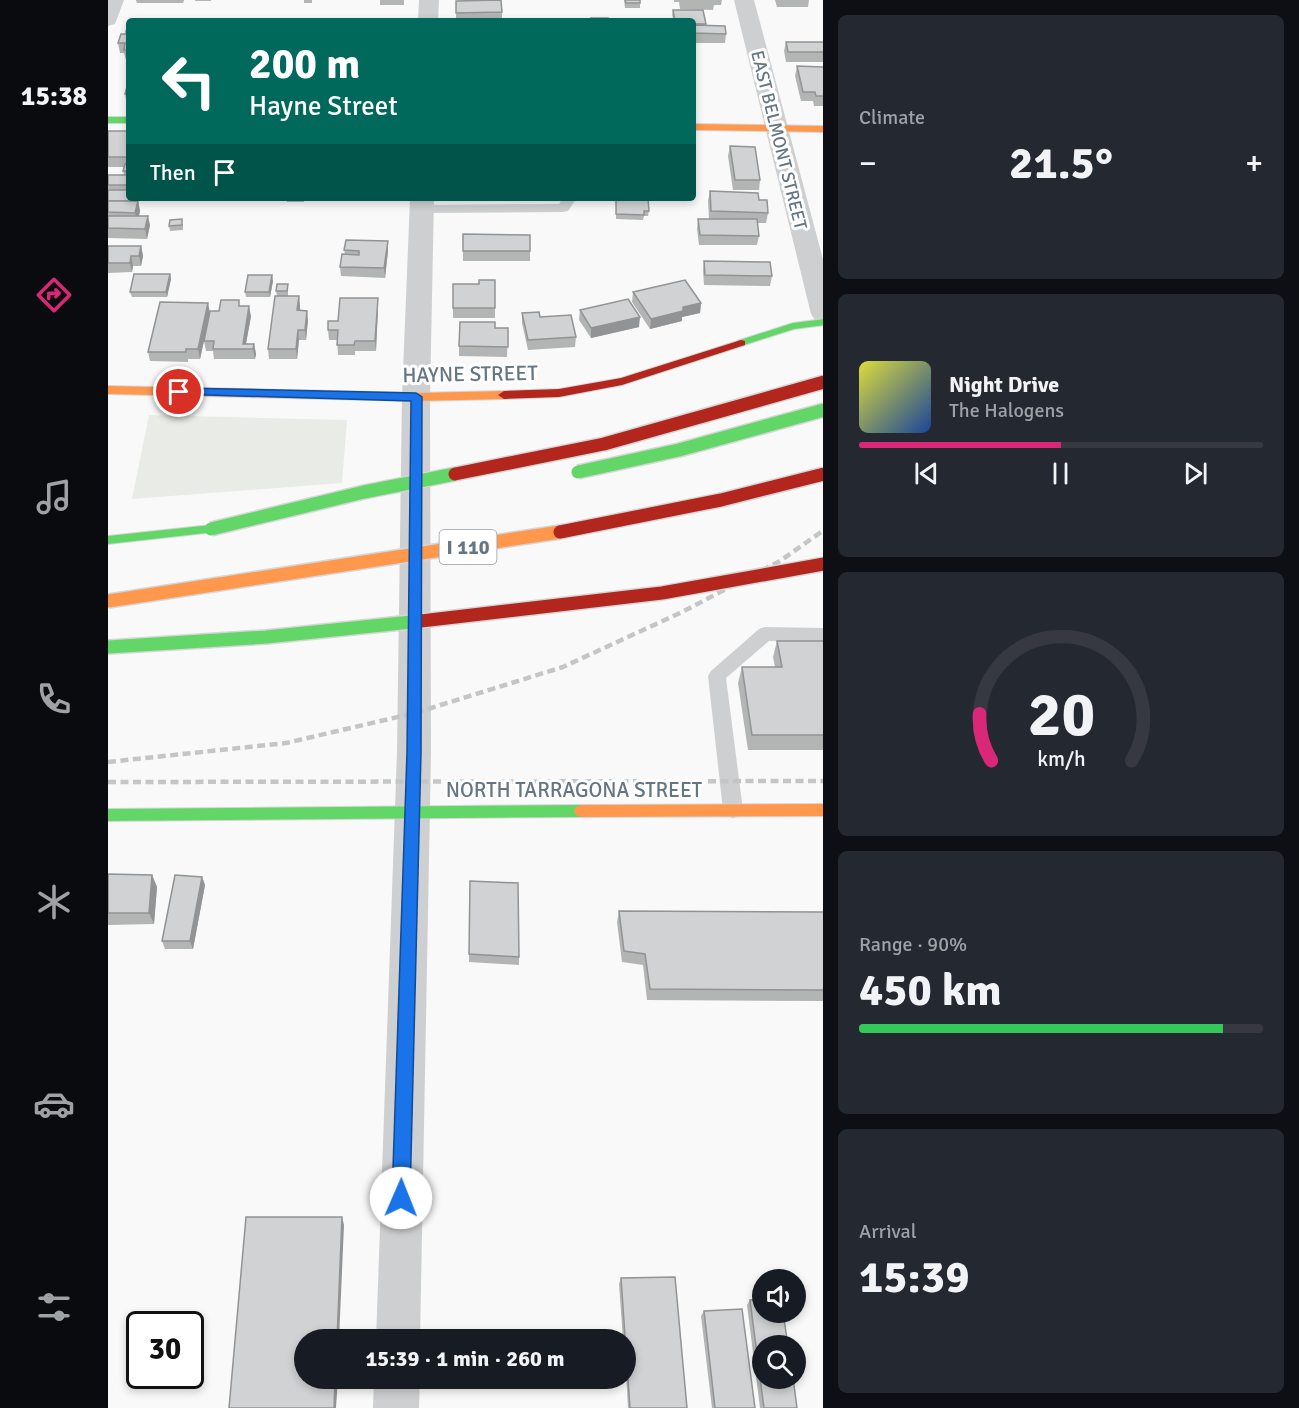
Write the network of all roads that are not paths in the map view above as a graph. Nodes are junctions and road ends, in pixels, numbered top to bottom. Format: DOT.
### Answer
graph roads {
  1 [pos="114,0"];
  2 [pos="429,0"];
  3 [pos="744,0"];
  4 [pos="428,18"];
  5 [pos="108,20"];
  6 [pos="108,120"];
  7 [pos="126,120"];
  8 [pos="696,128"];
  9 [pos="776,129"];
  10 [pos="823,129"];
  11 [pos="568,201"];
  12 [pos="422,203"];
  13 [pos="823,310"];
  14 [pos="823,322"];
  15 [pos="823,382"];
  16 [pos="108,390"];
  17 [pos="416,397"];
  18 [pos="823,410"];
  19 [pos="823,474"];
  20 [pos="561,476"];
  21 [pos="431,499"];
  22 [pos="400,503"];
  23 [pos="336,513"];
  24 [pos="211,529"];
  25 [pos="108,540"];
  26 [pos="823,564"];
  27 [pos="108,601"];
  28 [pos="823,635"];
  29 [pos="108,647"];
  30 [pos="733,810"];
  31 [pos="823,810"];
  32 [pos="411,811"];
  33 [pos="108,815"];
  34 [pos="398,1329"];
  35 [pos="396,1389"];
  36 [pos="396,1408"];
  1 -- 5 [label="street"];
  2 -- 4 [label="street"];
  3 -- 9 [label="street, EAST BELMONT STREET"];
  6 -- 7 [label="main road"];
  8 -- 9 [label="main road"];
  9 -- 10 [label="main road"];
  9 -- 13 [label="street, EAST BELMONT STREET"];
  11 -- 12 [label="lane"];
  12 -- 17 [label="street"];
  14 -- 17 [label="main road, HAYNE STREET"];
  15 -- 24 [label="main road, bridge"];
  16 -- 17 [label="main road, HAYNE STREET"];
  17 -- 32 [label="street"];
  18 -- 20 [label="main road, bridge"];
  19 -- 27 [label="main road, I 110, bridge"];
  21 -- 22 [label="main road"];
  23 -- 24 [label="main road, bridge"];
  24 -- 25 [label="main road"];
  26 -- 29 [label="main road, bridge"];
  28 -- 30 [label="lane"];
  30 -- 31 [label="main road, NORTH TARRAGONA STREET"];
  30 -- 32 [label="main road, NORTH TARRAGONA STREET"];
  32 -- 33 [label="main road, NORTH TARRAGONA STREET"];
  32 -- 34 [label="street"];
  35 -- 36 [label="street"];
}
